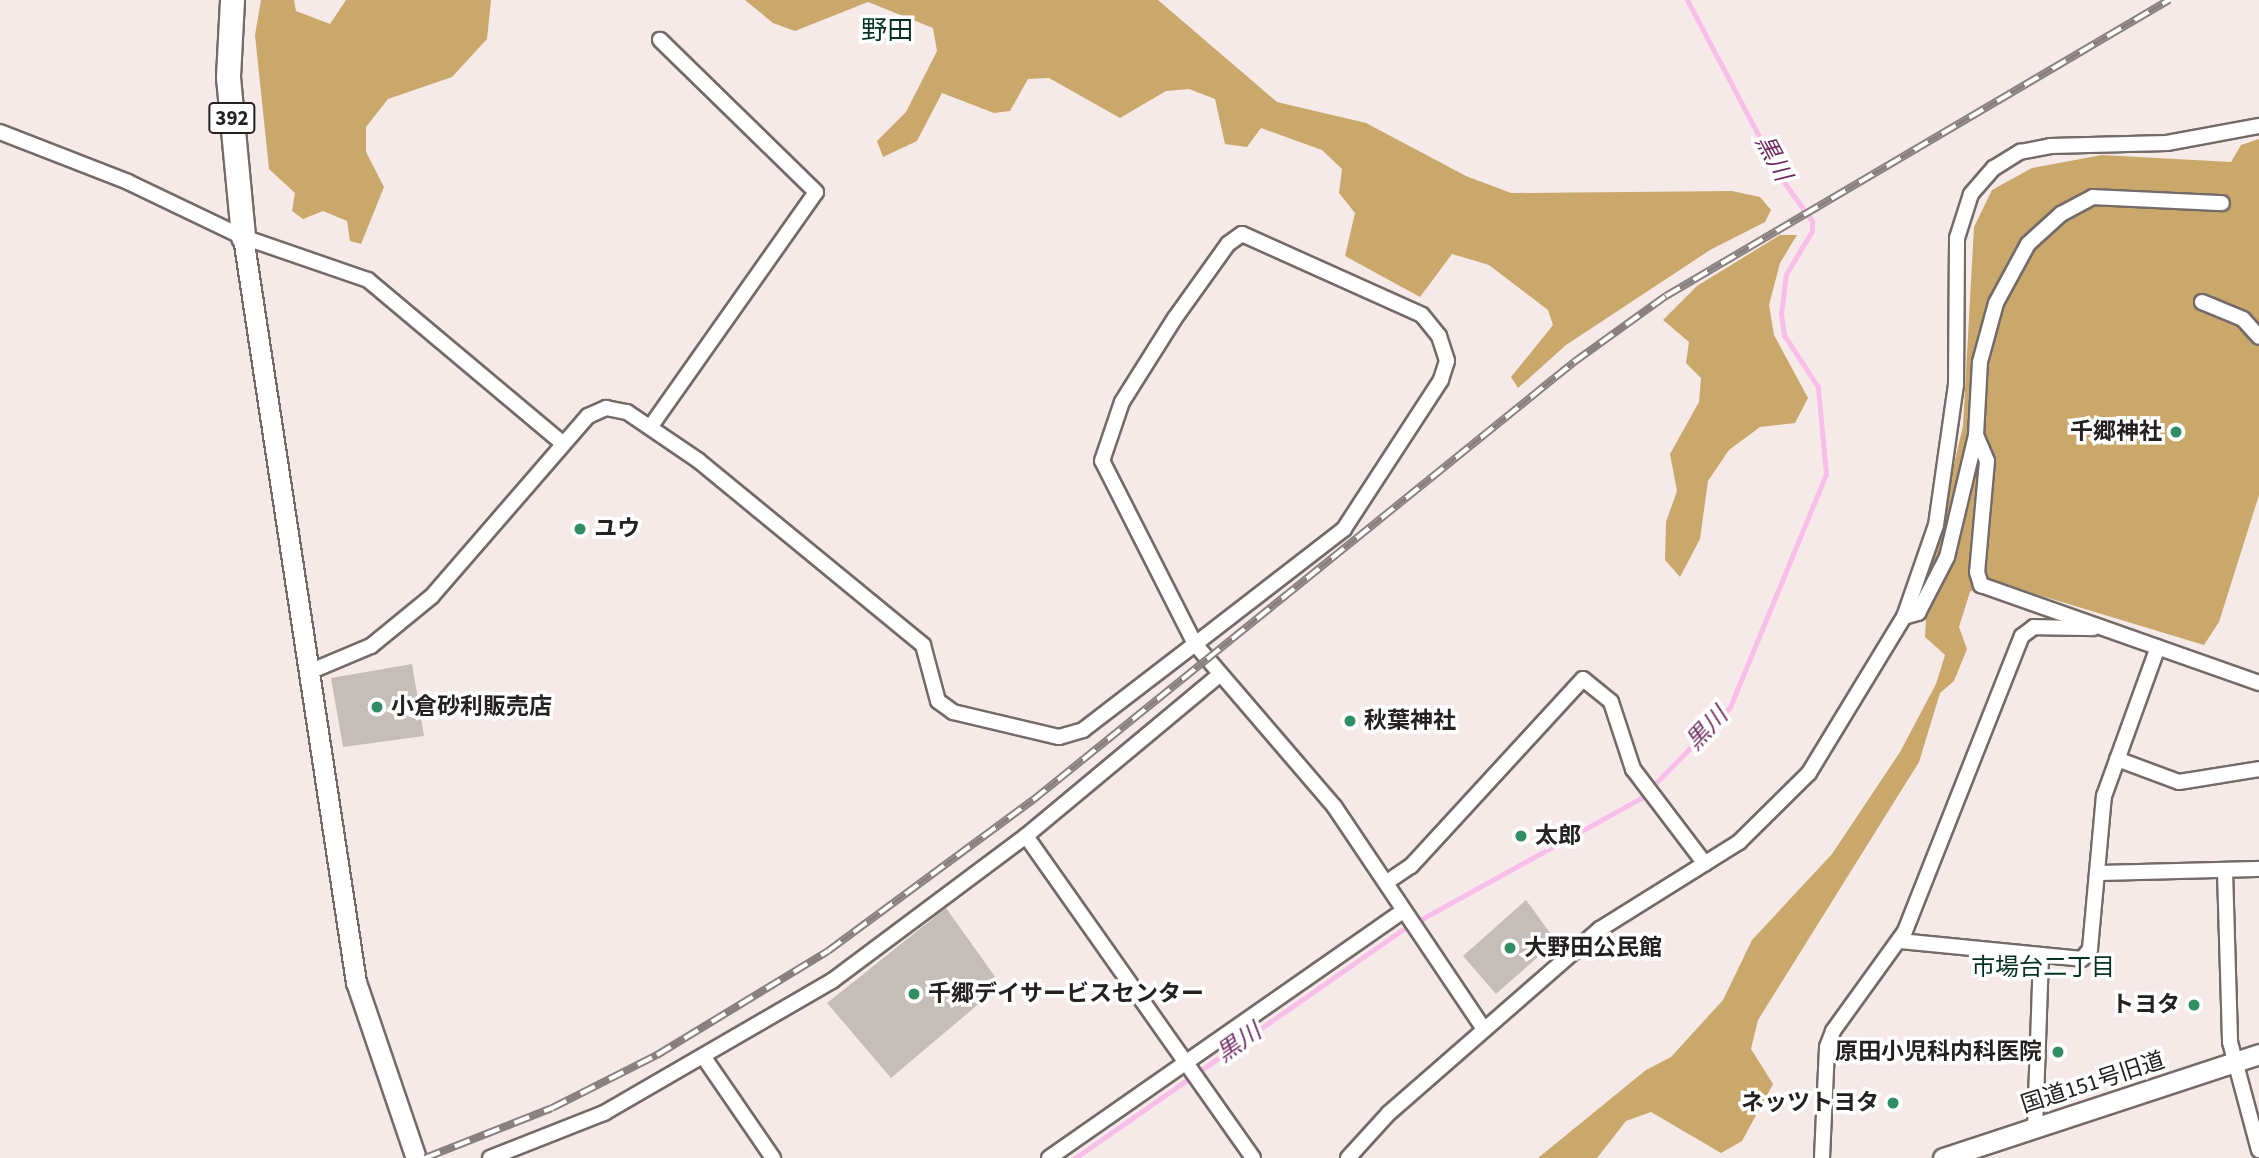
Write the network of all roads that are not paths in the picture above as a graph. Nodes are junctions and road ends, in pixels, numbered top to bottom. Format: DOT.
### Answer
graph roads {
  1 [pos="232,0"];
  2 [pos="660,40"];
  3 [pos="2259,127"];
  4 [pos="0,132"];
  5 [pos="2222,203"];
  6 [pos="243,237"];
  7 [pos="2202,302"];
  8 [pos="2259,337"];
  9 [pos="651,426"];
  10 [pos="1976,435"];
  11 [pos="562,443"];
  12 [pos="1904,617"];
  13 [pos="2095,628"];
  14 [pos="1195,644"];
  15 [pos="2158,647"];
  16 [pos="309,672"];
  17 [pos="1219,675"];
  18 [pos="2259,683"];
  19 [pos="2117,759"];
  20 [pos="2259,769"];
  21 [pos="1026,836"];
  22 [pos="1705,864"];
  23 [pos="2259,869"];
  24 [pos="2225,871"];
  25 [pos="2097,873"];
  26 [pos="1387,883"];
  27 [pos="1404,912"];
  28 [pos="1900,941"];
  29 [pos="2041,955"];
  30 [pos="1483,1028"];
  31 [pos="2259,1054"];
  32 [pos="705,1059"];
  33 [pos="2233,1062"];
  34 [pos="1187,1064"];
  35 [pos="2035,1128"];
  36 [pos="2259,1150"];
  37 [pos="416,1158"];
  38 [pos="490,1158"];
  39 [pos="773,1158"];
  40 [pos="1049,1158"];
  41 [pos="1253,1158"];
  42 [pos="1348,1158"];
  43 [pos="1822,1158"];
  44 [pos="1943,1158"];
  1 -- 6 [label="main road, 392"];
  2 -- 9 [label="street"];
  3 -- 12 [label="street"];
  4 -- 6 [label="street"];
  5 -- 10 [label="street"];
  6 -- 11 [label="street"];
  6 -- 16 [label="street"];
  7 -- 8 [label="street"];
  9 -- 11 [label="street"];
  9 -- 14 [label="street"];
  10 -- 12 [label="street"];
  10 -- 13 [label="street"];
  11 -- 16 [label="street"];
  12 -- 22 [label="street"];
  13 -- 15 [label="street"];
  13 -- 28 [label="street"];
  14 -- 14 [label="street"];
  14 -- 17 [label="street"];
  15 -- 18 [label="street"];
  15 -- 19 [label="street"];
  16 -- 37 [label="street"];
  17 -- 21 [label="street"];
  17 -- 26 [label="street"];
  19 -- 20 [label="street"];
  19 -- 25 [label="street"];
  21 -- 32 [label="street"];
  21 -- 34 [label="street"];
  22 -- 26 [label="street"];
  22 -- 30 [label="street"];
  23 -- 24 [label="street"];
  24 -- 25 [label="street"];
  24 -- 33 [label="street"];
  25 -- 29 [label="street"];
  26 -- 27 [label="street"];
  27 -- 30 [label="street"];
  27 -- 34 [label="street"];
  28 -- 29 [label="street"];
  28 -- 43 [label="street"];
  29 -- 35 [label="street"];
  30 -- 42 [label="street"];
  31 -- 33 [label="street, 国道151号旧道"];
  32 -- 38 [label="street"];
  32 -- 39 [label="street"];
  33 -- 35 [label="street, 国道151号旧道"];
  33 -- 36 [label="street"];
  34 -- 40 [label="street"];
  34 -- 41 [label="street"];
  35 -- 44 [label="street, 国道151号旧道"];
}
